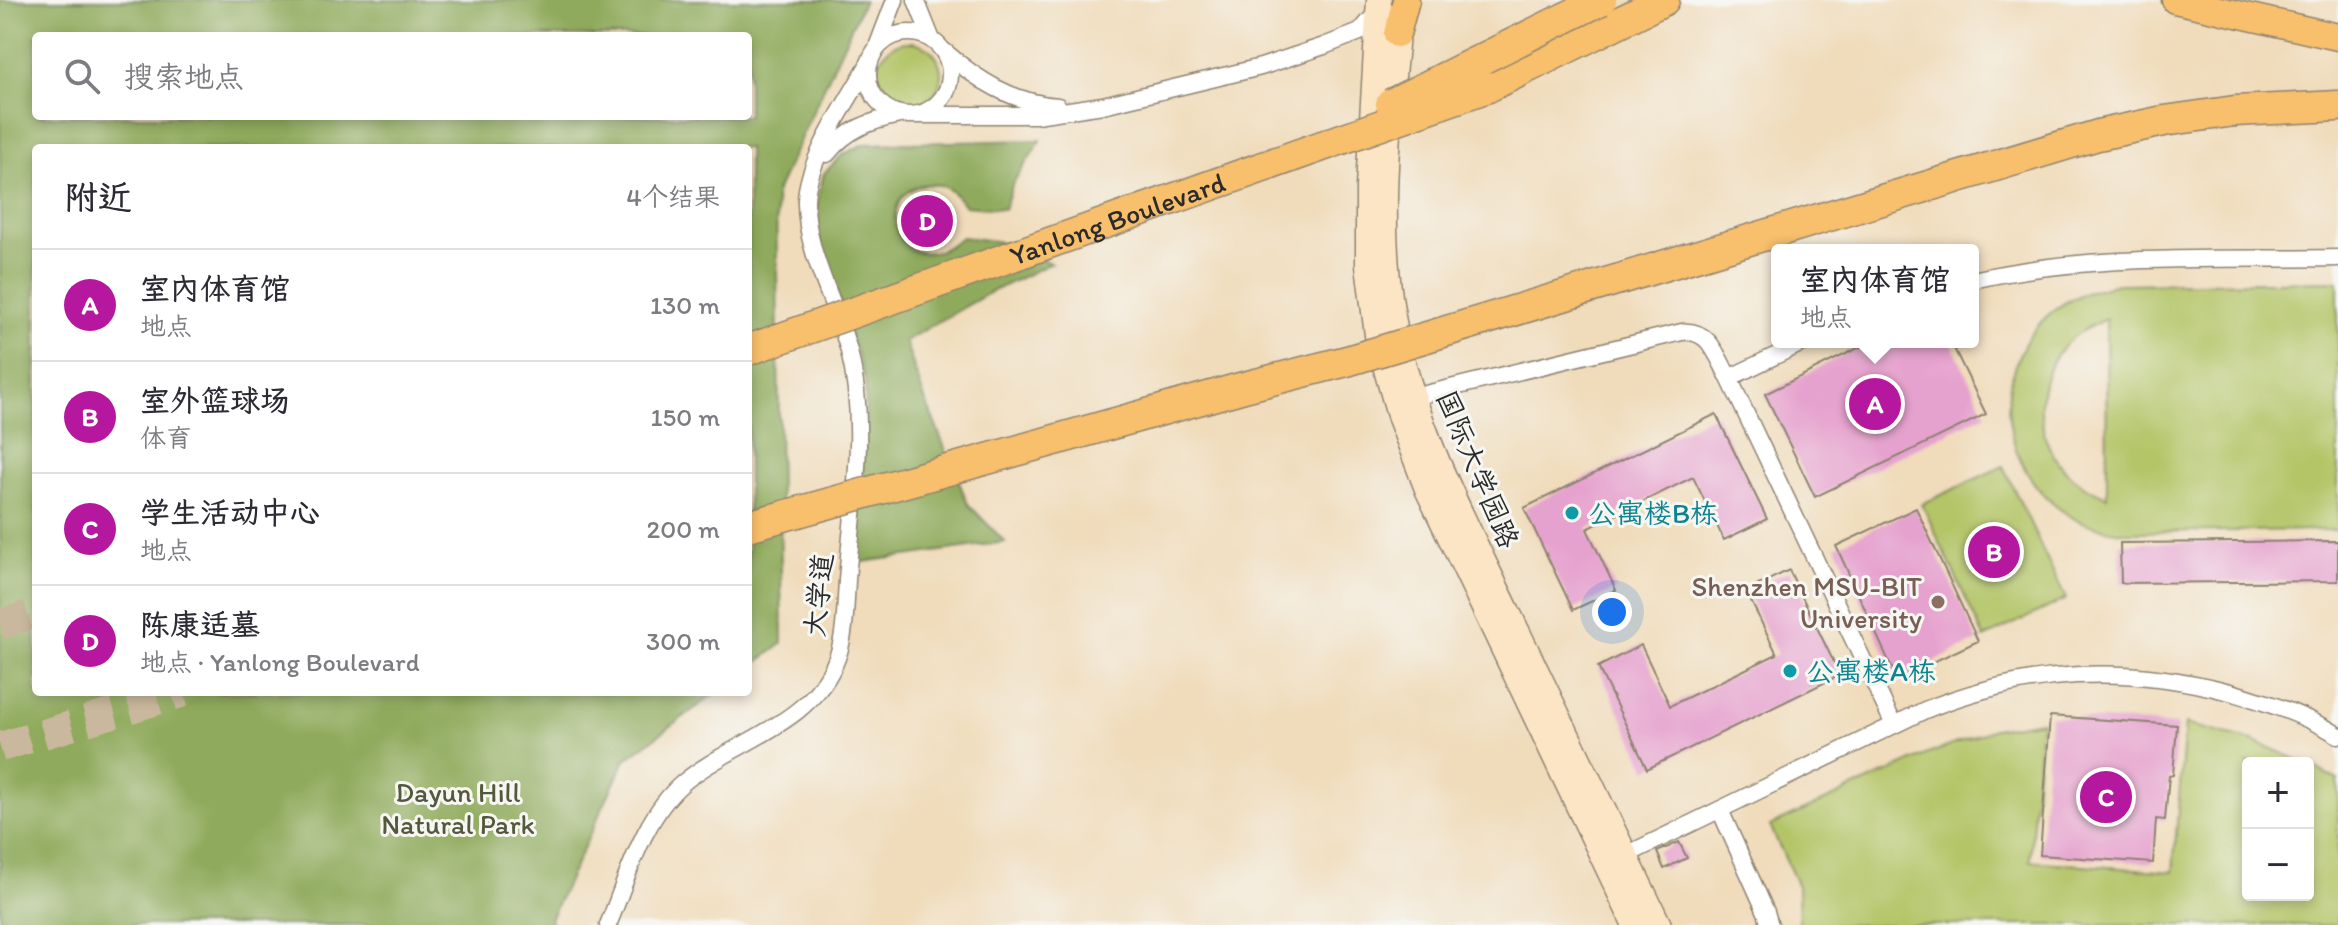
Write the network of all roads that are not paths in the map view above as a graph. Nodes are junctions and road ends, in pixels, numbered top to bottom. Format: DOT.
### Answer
graph roads {
  1 [pos="895,0"];
  2 [pos="916,0"];
  3 [pos="1400,0"];
  4 [pos="1406,0"];
  5 [pos="1601,0"];
  6 [pos="1664,0"];
  7 [pos="2175,0"];
  8 [pos="1378,5"];
  9 [pos="1397,34"];
  10 [pos="2338,37"];
  11 [pos="937,44"];
  12 [pos="872,57"];
  13 [pos="2338,106"];
  14 [pos="1083,108"];
  15 [pos="907,115"];
  16 [pos="1241,176"];
  17 [pos="808,181"];
  18 [pos="2338,258"];
  19 [pos="1979,279"];
  20 [pos="1792,348"];
  21 [pos="752,349"];
  22 [pos="1729,378"];
  23 [pos="1404,399"];
  24 [pos="752,525"];
  25 [pos="1894,725"];
  26 [pos="2338,735"];
  27 [pos="1720,810"];
  28 [pos="1616,860"];
  29 [pos="608,925"];
  30 [pos="1635,925"];
  31 [pos="1659,925"];
  32 [pos="1770,925"];
  1 -- 12 [label="street, 大学道"];
  2 -- 11 [label="street"];
  3 -- 9 [label="street, 国际大学园路"];
  4 -- 9 [label="main road"];
  5 -- 16 [label="highway, bridge"];
  6 -- 16 [label="highway, Yanlong Boulevard, bridge"];
  7 -- 10 [label="main road"];
  8 -- 14 [label="street"];
  8 -- 23 [label="street, 国际大学园路"];
  9 -- 23 [label="street, 国际大学园路"];
  11 -- 12 [label="street"];
  11 -- 14 [label="street"];
  11 -- 15 [label="street"];
  12 -- 15 [label="street"];
  12 -- 17 [label="street, 大学道"];
  13 -- 24 [label="highway, bridge"];
  14 -- 15 [label="street"];
  15 -- 17 [label="street"];
  16 -- 21 [label="highway, Yanlong Boulevard, bridge"];
  17 -- 29 [label="street, 大学道"];
  18 -- 19 [label="street"];
  20 -- 22 [label="street"];
  22 -- 23 [label="street"];
  22 -- 25 [label="street"];
  23 -- 28 [label="street, 国际大学园路"];
  25 -- 26 [label="street"];
  25 -- 27 [label="street"];
  27 -- 28 [label="street"];
  27 -- 32 [label="street"];
  28 -- 30 [label="street, 国际大学园路"];
  28 -- 31 [label="street, 国际大学园路"];
}
